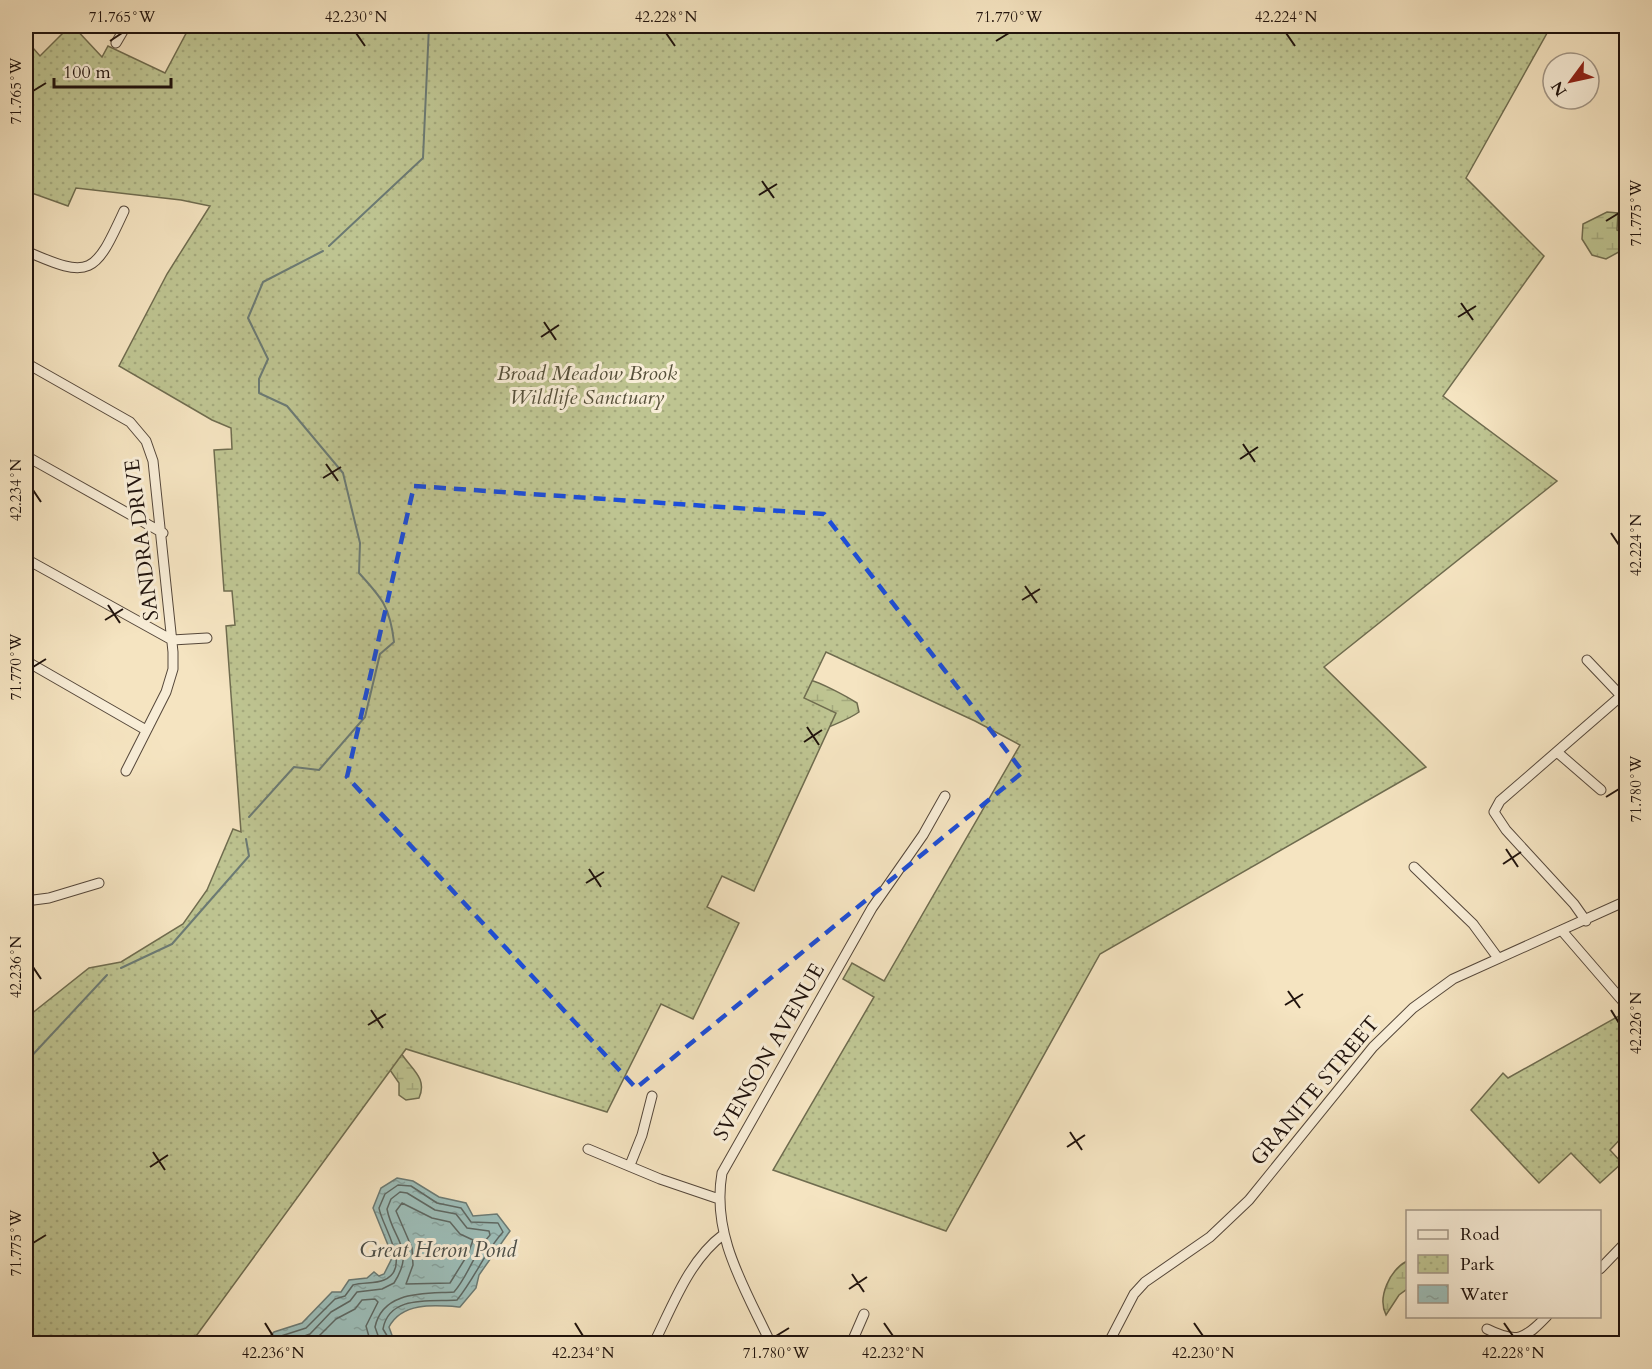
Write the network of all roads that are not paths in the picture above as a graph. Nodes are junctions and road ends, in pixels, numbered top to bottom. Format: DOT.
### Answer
graph roads {
  1 [pos="126,26"];
  2 [pos="116,43"];
  3 [pos="124,211"];
  4 [pos="26,250"];
  5 [pos="26,363"];
  6 [pos="26,456"];
  7 [pos="163,533"];
  8 [pos="26,559"];
  9 [pos="207,638"];
  10 [pos="172,640"];
  11 [pos="1587,660"];
  12 [pos="26,661"];
  13 [pos="1624,698"];
  14 [pos="146,730"];
  15 [pos="1557,752"];
  16 [pos="126,771"];
  17 [pos="1601,790"];
  18 [pos="945,796"];
  19 [pos="1414,867"];
  20 [pos="99,883"];
  21 [pos="26,901"];
  22 [pos="1626,901"];
  23 [pos="1586,921"];
  24 [pos="1563,932"];
  25 [pos="1498,958"];
  26 [pos="1626,1005"];
  27 [pos="652,1096"];
  28 [pos="588,1149"];
  29 [pos="630,1165"];
  30 [pos="719,1199"];
  31 [pos="724,1234"];
  32 [pos="1626,1242"];
  33 [pos="1601,1267"];
  34 [pos="864,1314"];
  35 [pos="1546,1318"];
  36 [pos="1487,1329"];
  37 [pos="654,1343"];
  38 [pos="771,1344"];
  39 [pos="851,1344"];
  40 [pos="1108,1344"];
  1 -- 2 [label="street"];
  3 -- 4 [label="street"];
  5 -- 7 [label="street, SANDRA DRIVE"];
  6 -- 7 [label="street"];
  7 -- 10 [label="street, SANDRA DRIVE"];
  8 -- 10 [label="street"];
  9 -- 10 [label="street"];
  10 -- 14 [label="street, SANDRA DRIVE"];
  11 -- 13 [label="street"];
  12 -- 14 [label="street"];
  13 -- 15 [label="street"];
  14 -- 16 [label="street, SANDRA DRIVE"];
  15 -- 17 [label="street"];
  15 -- 23 [label="street"];
  18 -- 30 [label="street, SVENSON AVENUE"];
  19 -- 25 [label="street"];
  20 -- 21 [label="street"];
  22 -- 23 [label="street, GRANITE STREET"];
  23 -- 24 [label="street, GRANITE STREET"];
  24 -- 25 [label="street, GRANITE STREET"];
  24 -- 26 [label="street"];
  25 -- 40 [label="street, GRANITE STREET"];
  27 -- 29 [label="street"];
  28 -- 29 [label="street"];
  29 -- 30 [label="street"];
  30 -- 31 [label="street, SVENSON AVENUE"];
  31 -- 37 [label="street"];
  31 -- 38 [label="street, SVENSON AVENUE"];
  32 -- 33 [label="street"];
  34 -- 39 [label="street"];
  35 -- 36 [label="street"];
}
